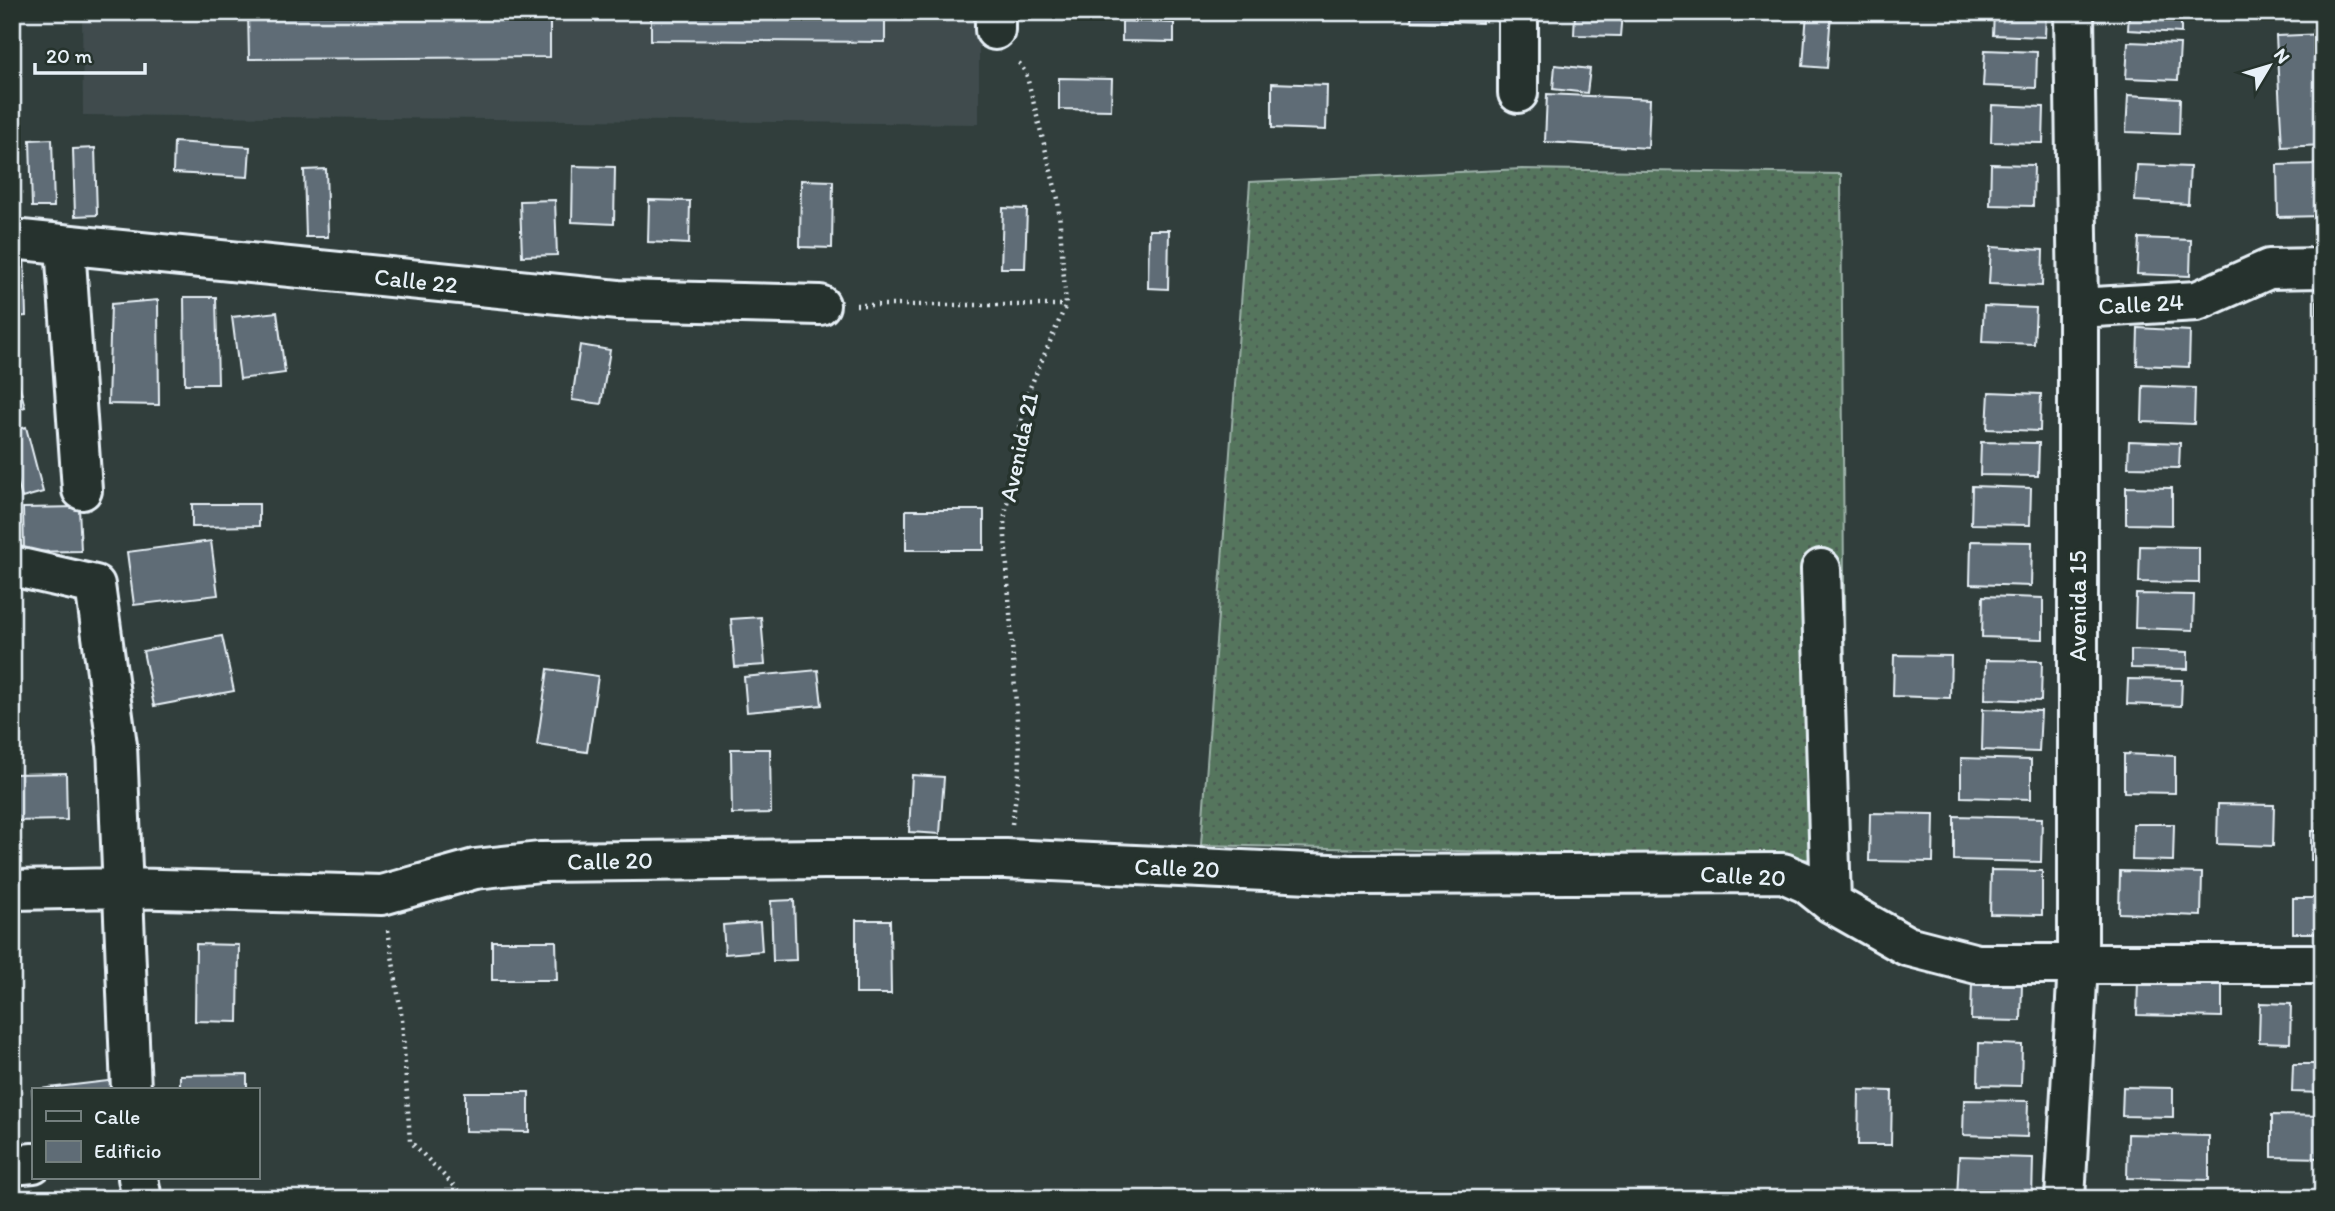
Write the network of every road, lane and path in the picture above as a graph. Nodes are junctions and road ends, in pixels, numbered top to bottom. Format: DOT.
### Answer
graph roads {
  1 [pos="1518,12"];
  2 [pos="2074,12"];
  3 [pos="995,21"];
  4 [pos="1518,93"];
  5 [pos="12,239"];
  6 [pos="65,246"];
  7 [pos="2323,268"];
  8 [pos="820,305"];
  9 [pos="1066,305"];
  10 [pos="2078,308"];
  11 [pos="82,490"];
  12 [pos="12,566"];
  13 [pos="1821,569"];
  14 [pos="1006,859"];
  15 [pos="123,888"];
  16 [pos="12,890"];
  17 [pos="382,895"];
  18 [pos="1831,903"];
  19 [pos="2078,964"];
  20 [pos="2323,964"];
  21 [pos="131,1088"];
  22 [pos="32,1163"];
  23 [pos="12,1165"];
  24 [pos="138,1180"];
  25 [pos="142,1199"];
  26 [pos="467,1199"];
  27 [pos="2065,1199"];
  1 -- 4 [label="street"];
  2 -- 10 [label="street, Avenida 15"];
  3 -- 9 [label="path, Avenida 21"];
  5 -- 6 [label="street, Calle 22"];
  6 -- 8 [label="street, Calle 22"];
  6 -- 11 [label="street"];
  7 -- 10 [label="street, Calle 24"];
  8 -- 9 [label="path"];
  9 -- 14 [label="path, Avenida 21"];
  10 -- 19 [label="street, Avenida 15"];
  12 -- 15 [label="street"];
  13 -- 18 [label="street"];
  14 -- 17 [label="street, Calle 20"];
  14 -- 18 [label="street, Calle 20"];
  15 -- 16 [label="street, Calle 20"];
  15 -- 17 [label="street, Calle 20"];
  15 -- 21 [label="street"];
  17 -- 26 [label="path"];
  18 -- 19 [label="street, Calle 20"];
  19 -- 20 [label="street, Calle 20"];
  19 -- 27 [label="street, Avenida 15"];
  22 -- 23 [label="street"];
  24 -- 25 [label="street"];
}
